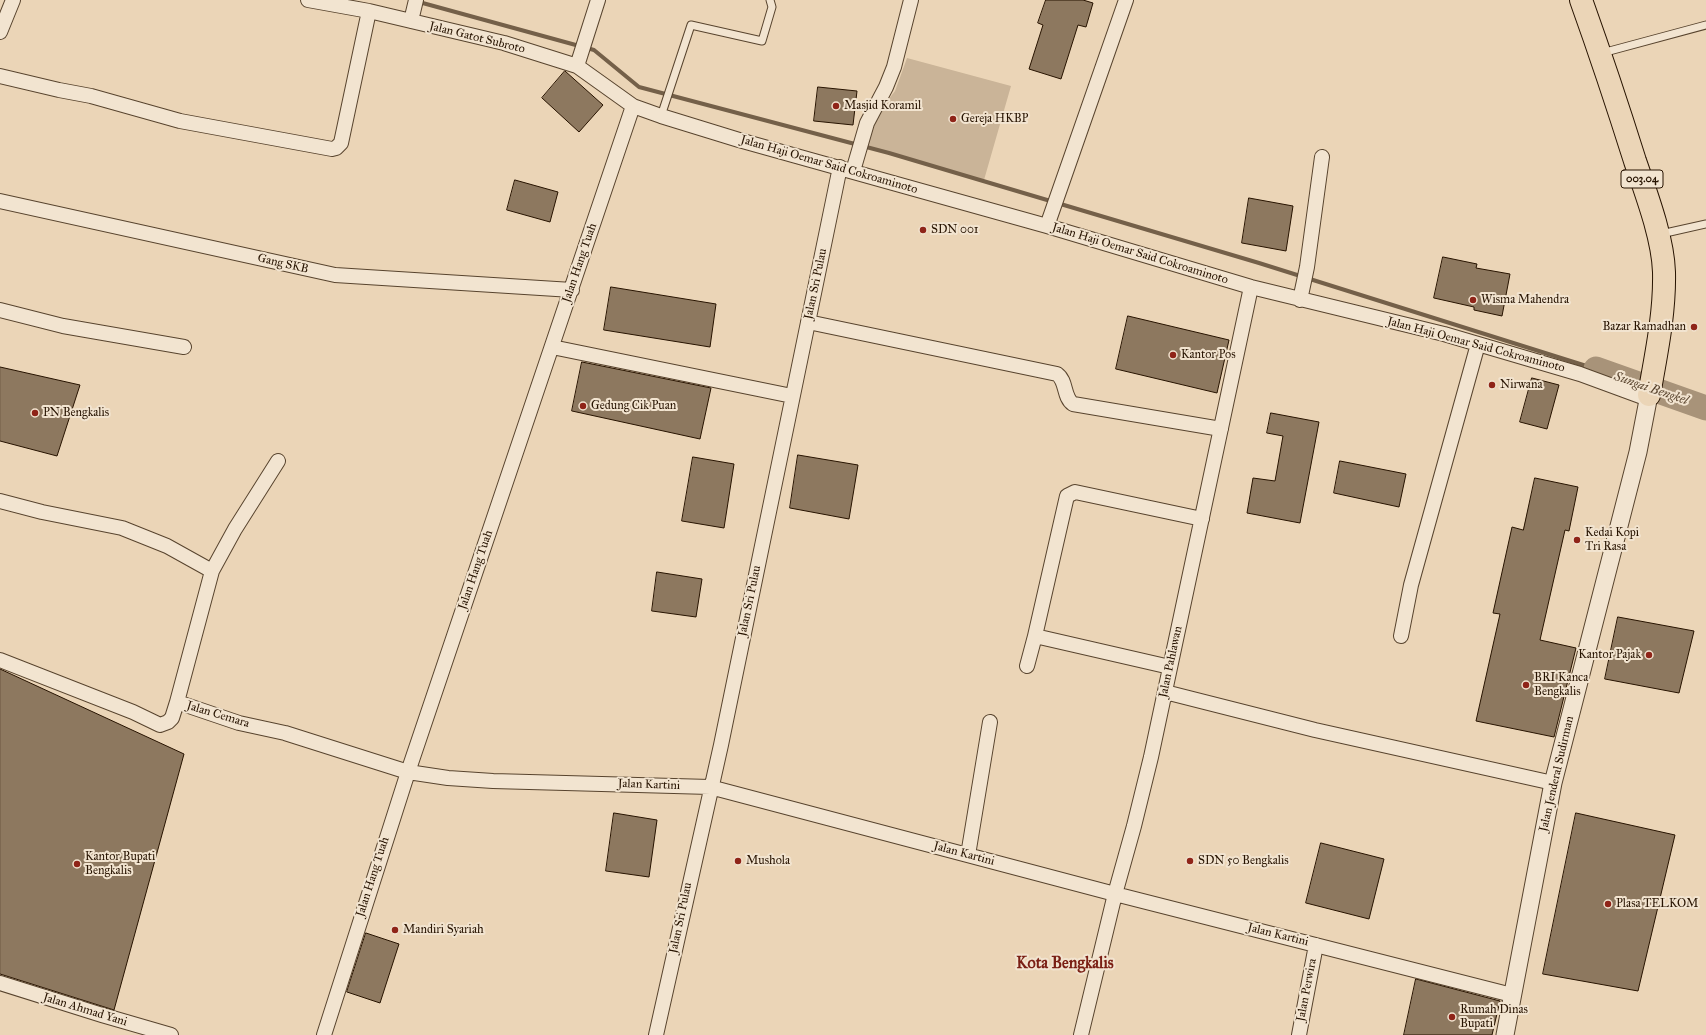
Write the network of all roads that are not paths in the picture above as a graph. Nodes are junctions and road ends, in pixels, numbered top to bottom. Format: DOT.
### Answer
graph roads {
  1 [pos="13,0"];
  2 [pos="308,0"];
  3 [pos="416,0"];
  4 [pos="598,0"];
  5 [pos="770,0"];
  6 [pos="911,0"];
  7 [pos="1126,0"];
  8 [pos="1581,0"];
  9 [pos="369,11"];
  10 [pos="412,18"];
  11 [pos="1706,25"];
  12 [pos="0,32"];
  13 [pos="1600,53"];
  14 [pos="580,56"];
  15 [pos="0,76"];
  16 [pos="633,106"];
  17 [pos="663,111"];
  18 [pos="1322,157"];
  19 [pos="850,166"];
  20 [pos="0,201"];
  21 [pos="1049,221"];
  22 [pos="1706,224"];
  23 [pos="1658,235"];
  24 [pos="1251,287"];
  25 [pos="572,290"];
  26 [pos="1302,295"];
  27 [pos="0,310"];
  28 [pos="808,322"];
  29 [pos="1478,344"];
  30 [pos="184,347"];
  31 [pos="552,347"];
  32 [pos="792,396"];
  33 [pos="1649,397"];
  34 [pos="1221,429"];
  35 [pos="278,461"];
  36 [pos="0,501"];
  37 [pos="1202,519"];
  38 [pos="212,571"];
  39 [pos="1035,636"];
  40 [pos="1400,636"];
  41 [pos="0,660"];
  42 [pos="1027,666"];
  43 [pos="1170,667"];
  44 [pos="1165,692"];
  45 [pos="177,702"];
  46 [pos="990,722"];
  47 [pos="408,772"];
  48 [pos="1554,783"];
  49 [pos="710,787"];
  50 [pos="968,855"];
  51 [pos="1115,894"];
  52 [pos="1316,944"];
  53 [pos="0,983"];
  54 [pos="1512,995"];
  55 [pos="171,1035"];
  56 [pos="324,1035"];
  57 [pos="656,1035"];
  58 [pos="1081,1035"];
  59 [pos="1299,1035"];
  60 [pos="1505,1035"];
  1 -- 12 [label="street"];
  2 -- 9 [label="street, Jalan Gatot Subroto"];
  3 -- 10 [label="street"];
  4 -- 14 [label="street"];
  5 -- 17 [label="lane"];
  6 -- 19 [label="street, Jalan Sri Pulau"];
  7 -- 21 [label="street"];
  8 -- 13 [label="main road, 003.04"];
  9 -- 10 [label="street, Jalan Gatot Subroto"];
  9 -- 15 [label="street"];
  10 -- 14 [label="street, Jalan Gatot Subroto"];
  11 -- 13 [label="lane"];
  13 -- 23 [label="main road, 003.04"];
  14 -- 16 [label="street, Jalan Gatot Subroto"];
  16 -- 17 [label="street, Jalan Haji Oemar Said Cokroaminoto"];
  16 -- 25 [label="street, Jalan Hang Tuah"];
  17 -- 19 [label="street, Jalan Haji Oemar Said Cokroaminoto"];
  18 -- 26 [label="street"];
  19 -- 21 [label="street, Jalan Haji Oemar Said Cokroaminoto"];
  19 -- 28 [label="street, Jalan Sri Pulau"];
  20 -- 25 [label="street, Gang SKB"];
  21 -- 24 [label="street, Jalan Haji Oemar Said Cokroaminoto"];
  22 -- 23 [label="lane"];
  23 -- 33 [label="main road, 003.04"];
  24 -- 26 [label="street, Jalan Haji Oemar Said Cokroaminoto"];
  24 -- 34 [label="street, Jalan Pahlawan"];
  25 -- 31 [label="street, Jalan Hang Tuah"];
  26 -- 29 [label="street, Jalan Haji Oemar Said Cokroaminoto"];
  27 -- 30 [label="street"];
  28 -- 32 [label="street, Jalan Sri Pulau"];
  28 -- 34 [label="street"];
  29 -- 33 [label="street, Jalan Haji Oemar Said Cokroaminoto"];
  29 -- 40 [label="street"];
  31 -- 32 [label="street"];
  31 -- 47 [label="street, Jalan Hang Tuah"];
  32 -- 49 [label="street, Jalan Sri Pulau"];
  33 -- 48 [label="street, Jalan Jenderal Sudirman"];
  34 -- 37 [label="street, Jalan Pahlawan"];
  35 -- 38 [label="street"];
  36 -- 38 [label="street"];
  37 -- 39 [label="street"];
  37 -- 43 [label="street, Jalan Pahlawan"];
  38 -- 45 [label="street"];
  39 -- 42 [label="street"];
  39 -- 43 [label="street"];
  41 -- 45 [label="street, Jalan Cemara"];
  43 -- 44 [label="street, Jalan Pahlawan"];
  44 -- 48 [label="street"];
  44 -- 51 [label="street, Jalan Pahlawan"];
  45 -- 47 [label="street, Jalan Cemara"];
  46 -- 50 [label="street"];
  47 -- 49 [label="street, Jalan Kartini"];
  47 -- 56 [label="street, Jalan Hang Tuah"];
  48 -- 54 [label="street, Jalan Jenderal Sudirman"];
  49 -- 50 [label="street, Jalan Kartini"];
  49 -- 57 [label="street, Jalan Sri Pulau"];
  50 -- 51 [label="street, Jalan Kartini"];
  51 -- 52 [label="street, Jalan Kartini"];
  51 -- 58 [label="street, Jalan Pahlawan"];
  52 -- 54 [label="street, Jalan Kartini"];
  52 -- 59 [label="street, Jalan Perwira"];
  53 -- 55 [label="street, Jalan Ahmad Yani"];
  54 -- 60 [label="street, Jalan Jenderal Sudirman"];
}
